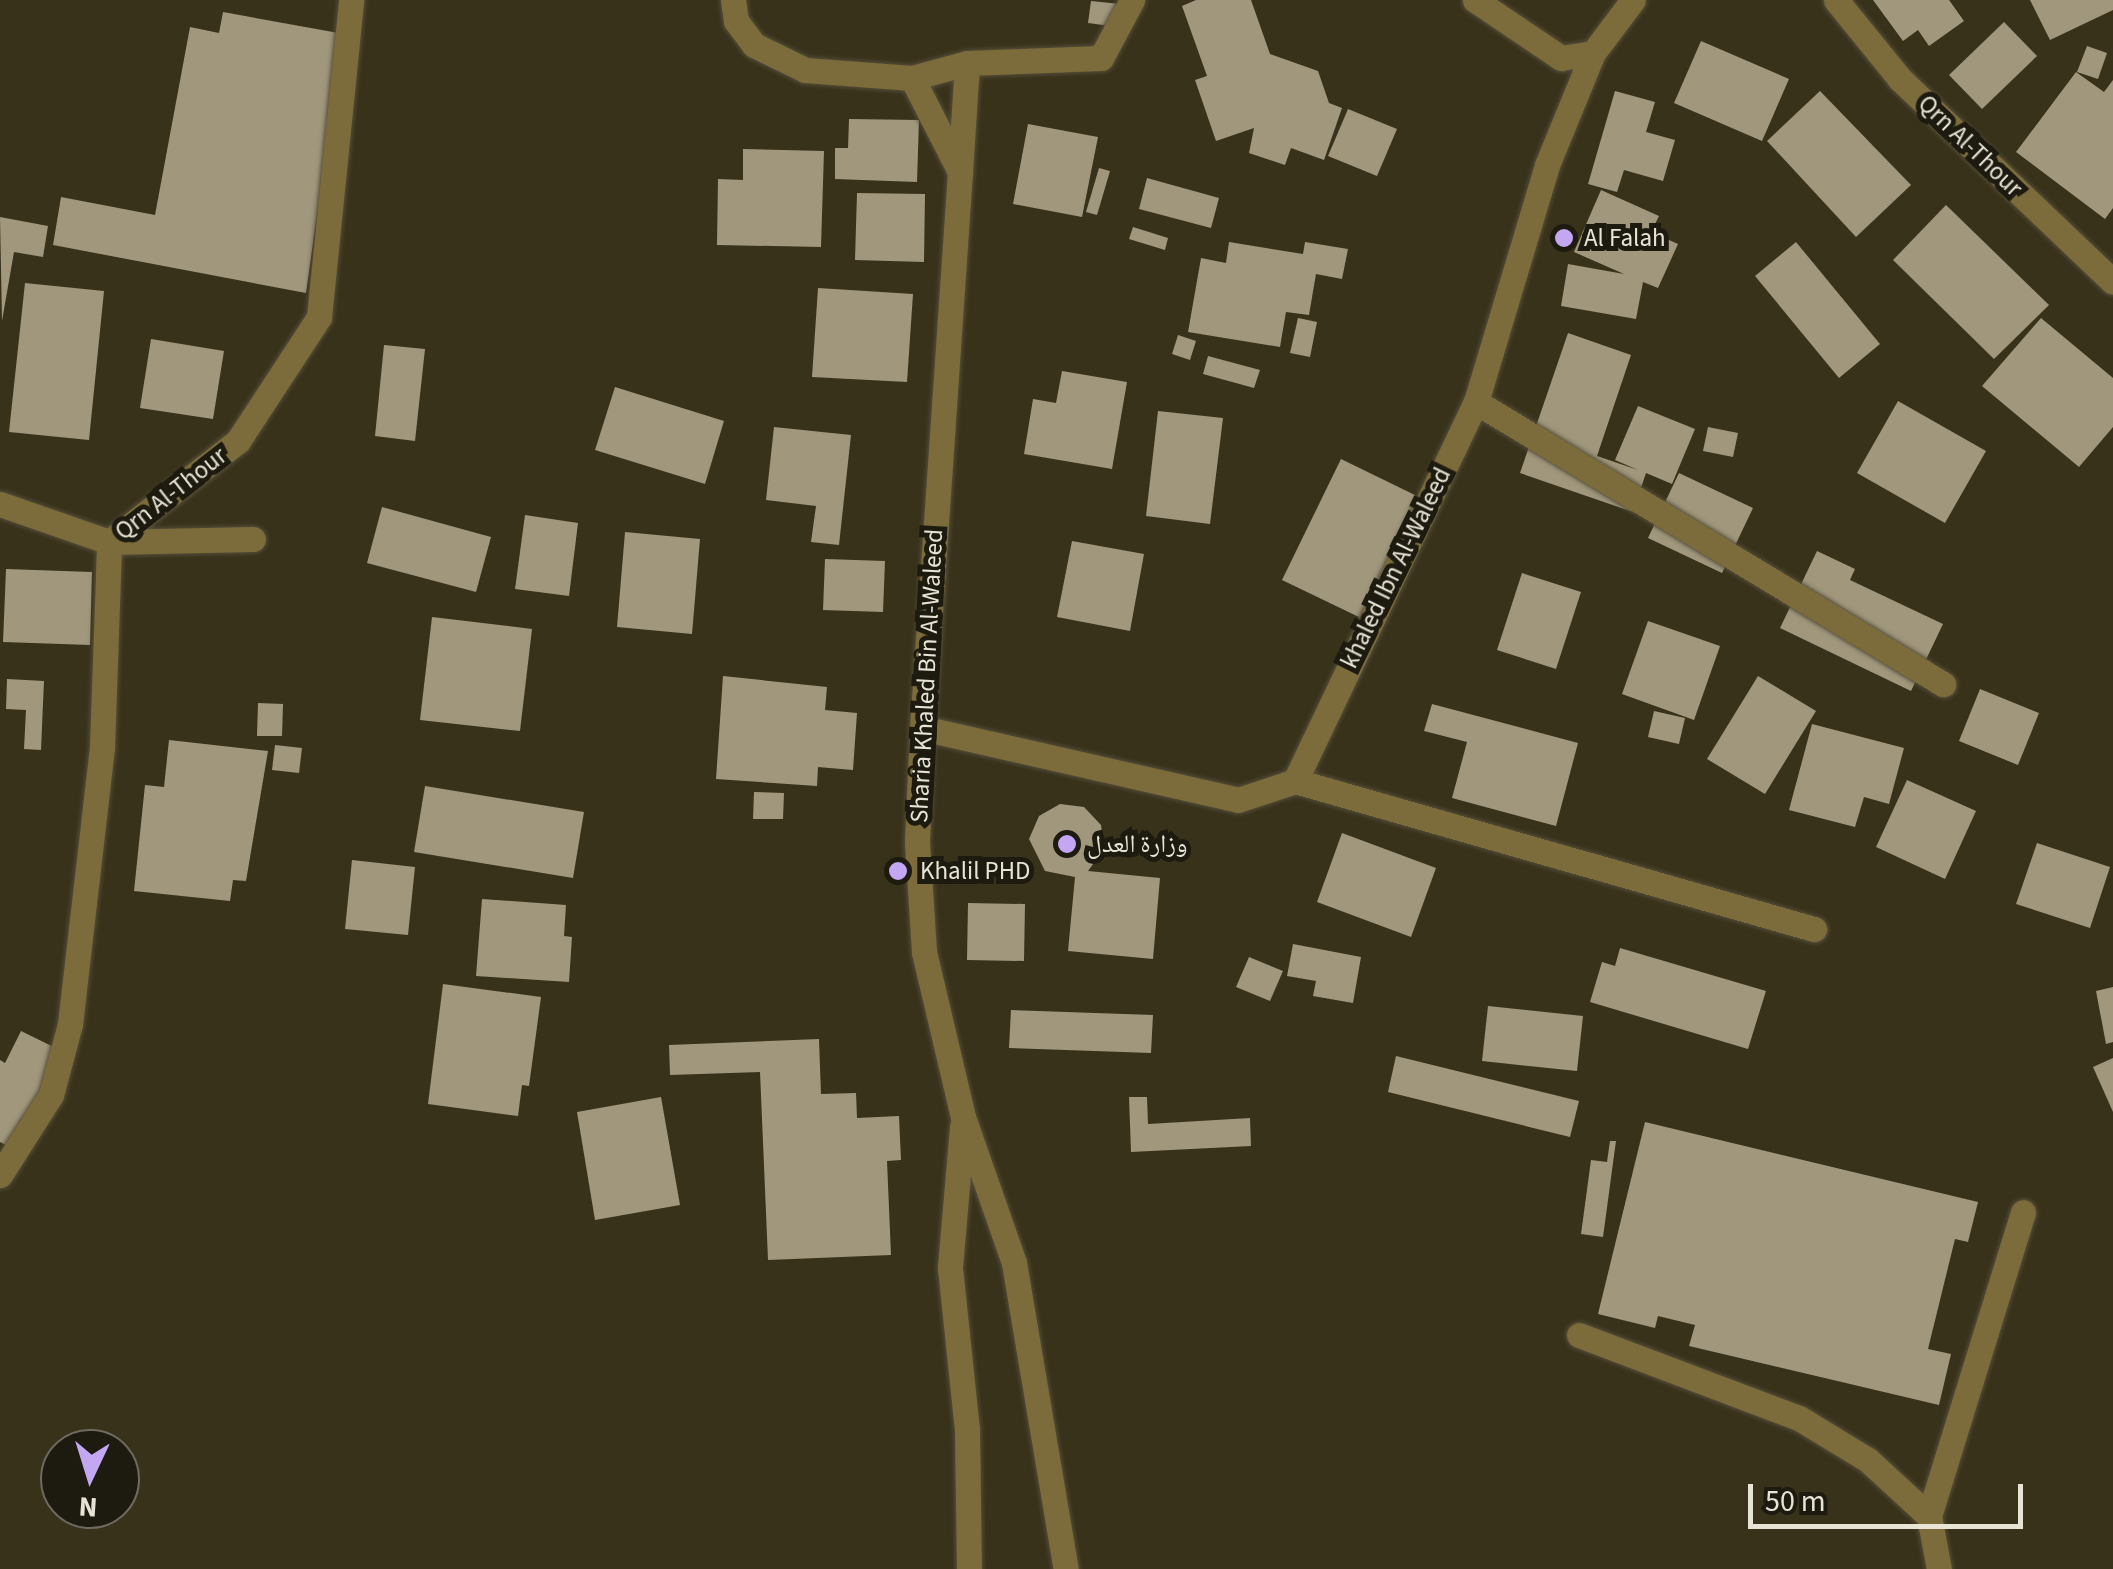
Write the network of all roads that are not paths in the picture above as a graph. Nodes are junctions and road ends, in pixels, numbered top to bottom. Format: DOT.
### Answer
graph roads {
  1 [pos="351,0"];
  2 [pos="733,0"];
  3 [pos="1132,0"];
  4 [pos="1475,0"];
  5 [pos="1633,0"];
  6 [pos="1836,0"];
  7 [pos="1592,53"];
  8 [pos="967,62"];
  9 [pos="912,78"];
  10 [pos="960,172"];
  11 [pos="2113,282"];
  12 [pos="1476,402"];
  13 [pos="0,504"];
  14 [pos="252,539"];
  15 [pos="109,542"];
  16 [pos="1943,684"];
  17 [pos="922,728"];
  18 [pos="1294,781"];
  19 [pos="1814,930"];
  20 [pos="963,1117"];
  21 [pos="0,1175"];
  22 [pos="2023,1212"];
  23 [pos="1580,1335"];
  24 [pos="1929,1516"];
  25 [pos="969,1569"];
  26 [pos="1066,1569"];
  27 [pos="1938,1569"];
  1 -- 15 [label="street, Qrn Al-Thour"];
  2 -- 9 [label="street"];
  3 -- 8 [label="street"];
  4 -- 7 [label="street"];
  5 -- 7 [label="street, khaled Ibn Al-Waleed"];
  6 -- 11 [label="street, Qrn Al-Thour"];
  7 -- 12 [label="street, khaled Ibn Al-Waleed"];
  8 -- 9 [label="street"];
  8 -- 10 [label="street, Sharia Khaled Bin Al-Waleed"];
  9 -- 10 [label="street"];
  10 -- 17 [label="street, Sharia Khaled Bin Al-Waleed"];
  12 -- 16 [label="street"];
  12 -- 18 [label="street, khaled Ibn Al-Waleed"];
  13 -- 15 [label="street"];
  14 -- 15 [label="street"];
  15 -- 21 [label="street, Qrn Al-Thour"];
  17 -- 18 [label="street"];
  17 -- 20 [label="street, Sharia Khaled Bin Al-Waleed"];
  18 -- 19 [label="street"];
  20 -- 25 [label="street"];
  20 -- 26 [label="street, Sharia Khaled Bin Al-Waleed"];
  22 -- 24 [label="street"];
  23 -- 24 [label="street"];
  24 -- 27 [label="street"];
}
